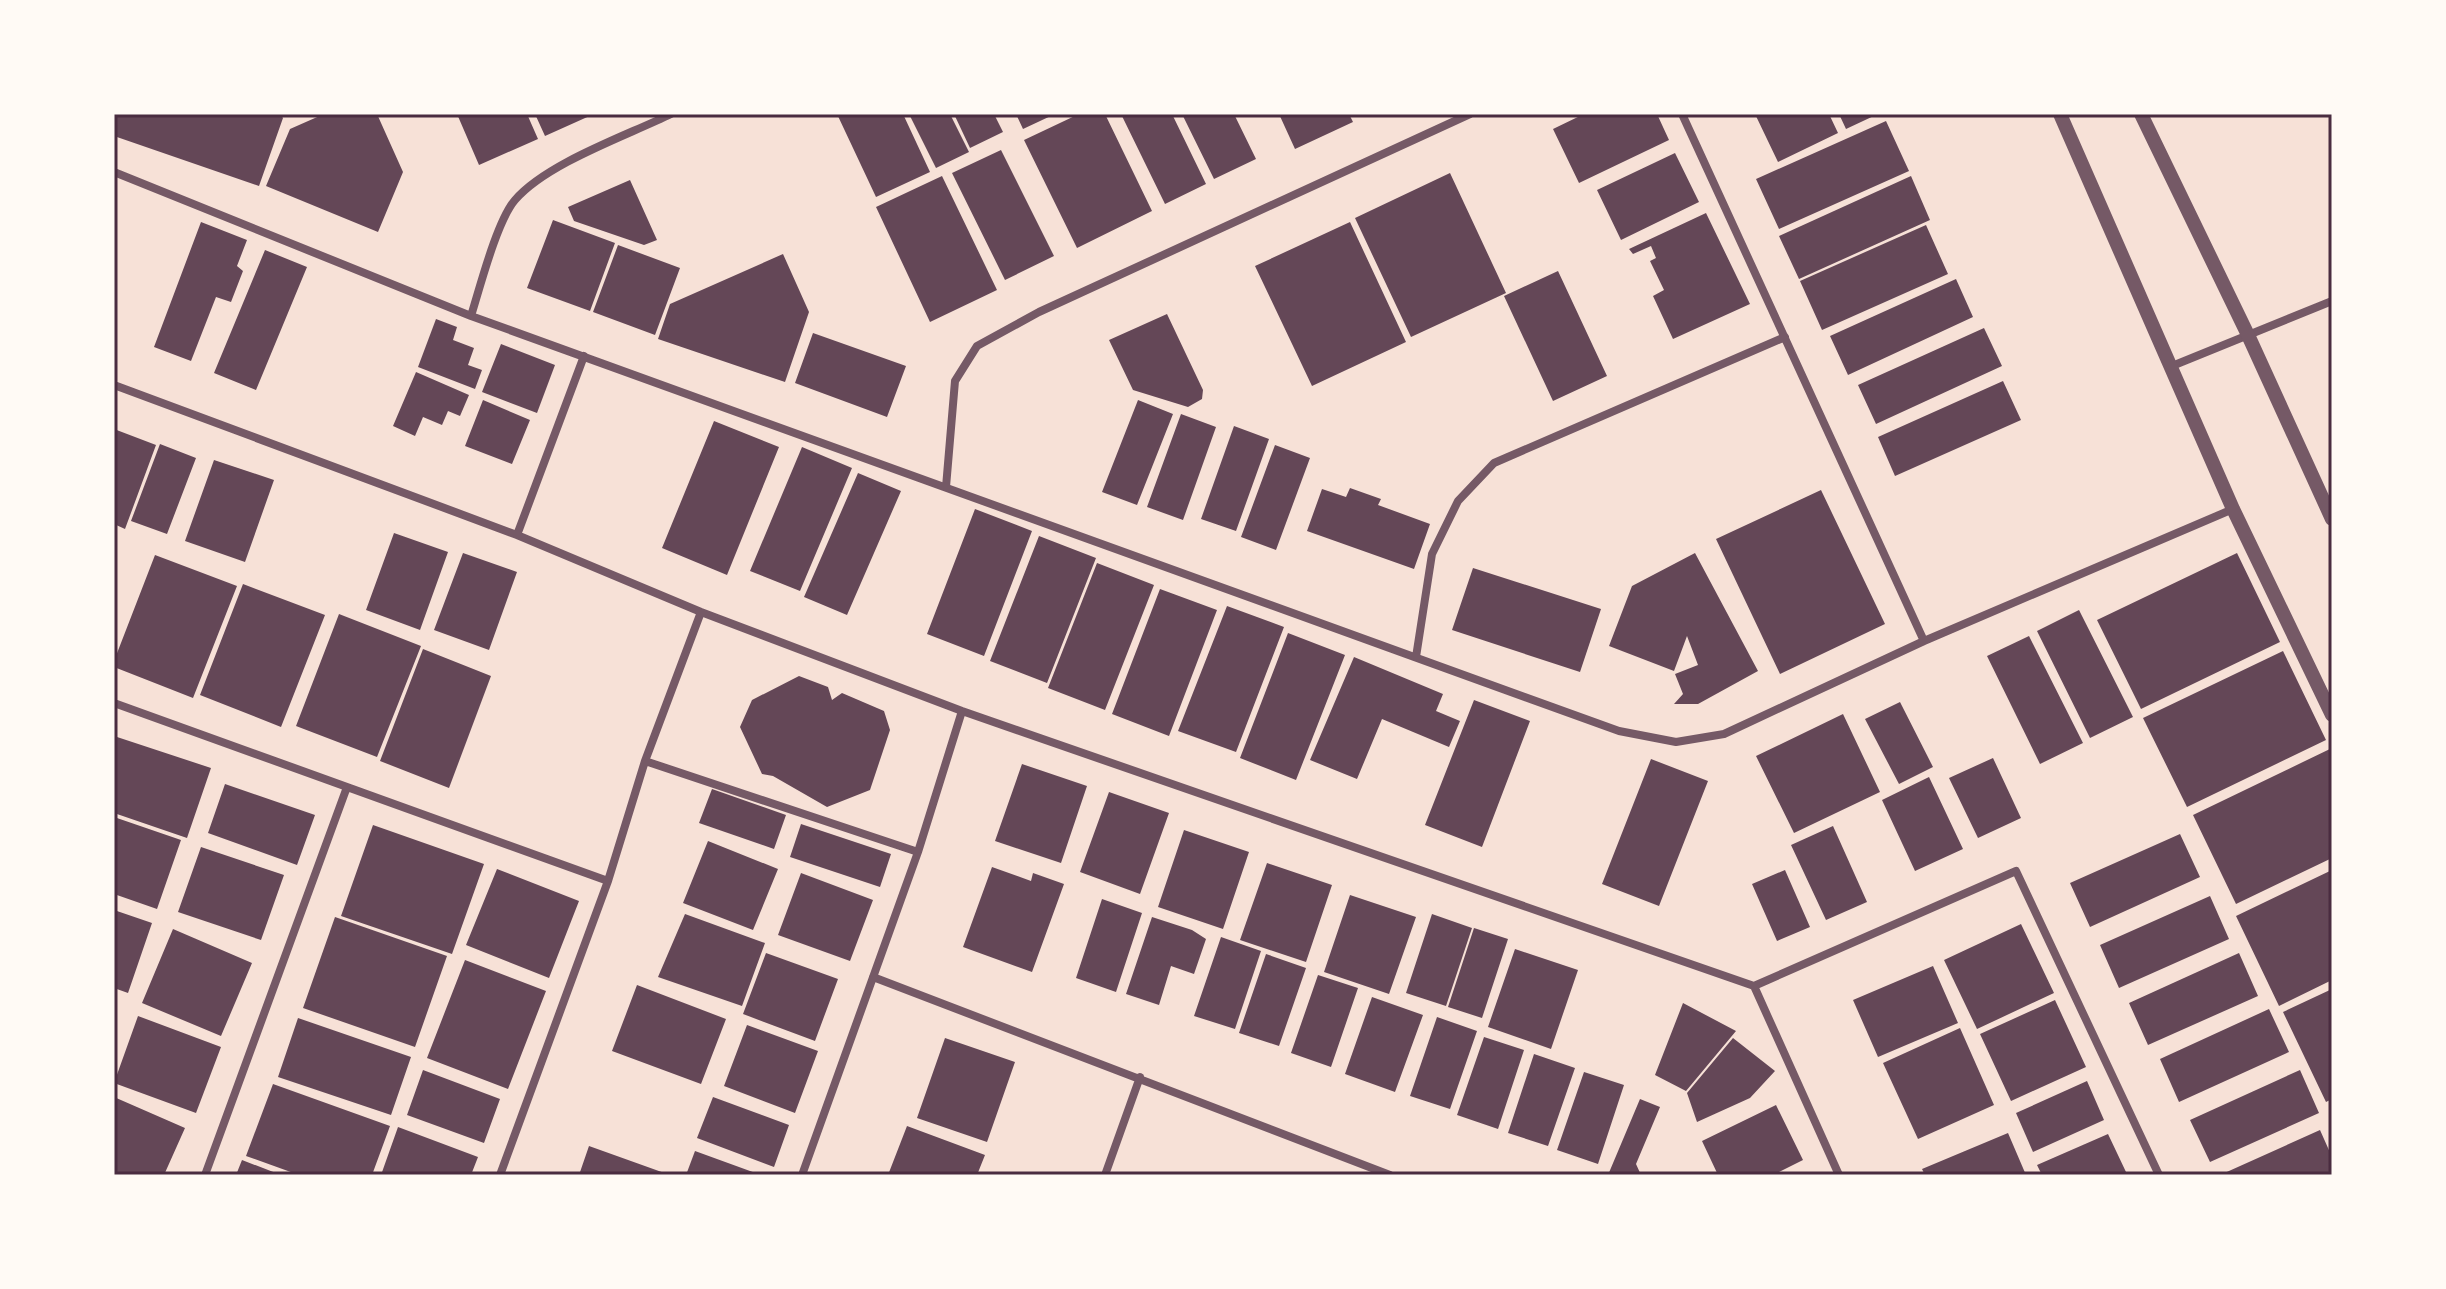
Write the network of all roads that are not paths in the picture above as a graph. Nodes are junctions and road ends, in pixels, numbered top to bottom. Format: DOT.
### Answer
graph roads {
  1 [pos="671,114"];
  2 [pos="1470,114"];
  3 [pos="1682,114"];
  4 [pos="2060,114"];
  5 [pos="2141,114"];
  6 [pos="114,172"];
  7 [pos="2332,301"];
  8 [pos="471,316"];
  9 [pos="2248,335"];
  10 [pos="1785,337"];
  11 [pos="584,356"];
  12 [pos="2172,366"];
  13 [pos="114,385"];
  14 [pos="946,487"];
  15 [pos="2233,509"];
  16 [pos="2332,519"];
  17 [pos="517,535"];
  18 [pos="701,612"];
  19 [pos="1924,641"];
  20 [pos="1416,657"];
  21 [pos="114,703"];
  22 [pos="962,711"];
  23 [pos="2332,715"];
  24 [pos="645,761"];
  25 [pos="347,787"];
  26 [pos="918,852"];
  27 [pos="608,881"];
  28 [pos="873,977"];
  29 [pos="1754,986"];
  30 [pos="1140,1077"];
  31 [pos="205,1175"];
  32 [pos="500,1175"];
  33 [pos="802,1175"];
  34 [pos="1105,1175"];
  35 [pos="1390,1175"];
  36 [pos="1839,1175"];
  37 [pos="2159,1175"];
  1 -- 8 [label="street"];
  2 -- 14 [label="street"];
  3 -- 10 [label="street"];
  4 -- 12 [label="street"];
  5 -- 9 [label="street"];
  6 -- 8 [label="street"];
  7 -- 9 [label="street"];
  8 -- 11 [label="street"];
  9 -- 12 [label="street"];
  9 -- 16 [label="street"];
  10 -- 19 [label="street"];
  10 -- 20 [label="street"];
  11 -- 14 [label="street"];
  11 -- 17 [label="street"];
  12 -- 15 [label="street"];
  13 -- 17 [label="street"];
  14 -- 20 [label="street"];
  15 -- 19 [label="street"];
  15 -- 23 [label="street"];
  17 -- 18 [label="street"];
  18 -- 22 [label="street"];
  18 -- 24 [label="street"];
  19 -- 20 [label="street"];
  21 -- 25 [label="street"];
  22 -- 26 [label="street"];
  22 -- 29 [label="street"];
  24 -- 26 [label="street"];
  24 -- 27 [label="street"];
  25 -- 27 [label="street"];
  25 -- 31 [label="street"];
  26 -- 28 [label="street"];
  27 -- 32 [label="street"];
  28 -- 30 [label="street"];
  28 -- 33 [label="street"];
  29 -- 36 [label="street"];
  29 -- 37 [label="street"];
  30 -- 34 [label="street"];
  30 -- 35 [label="street"];
}
